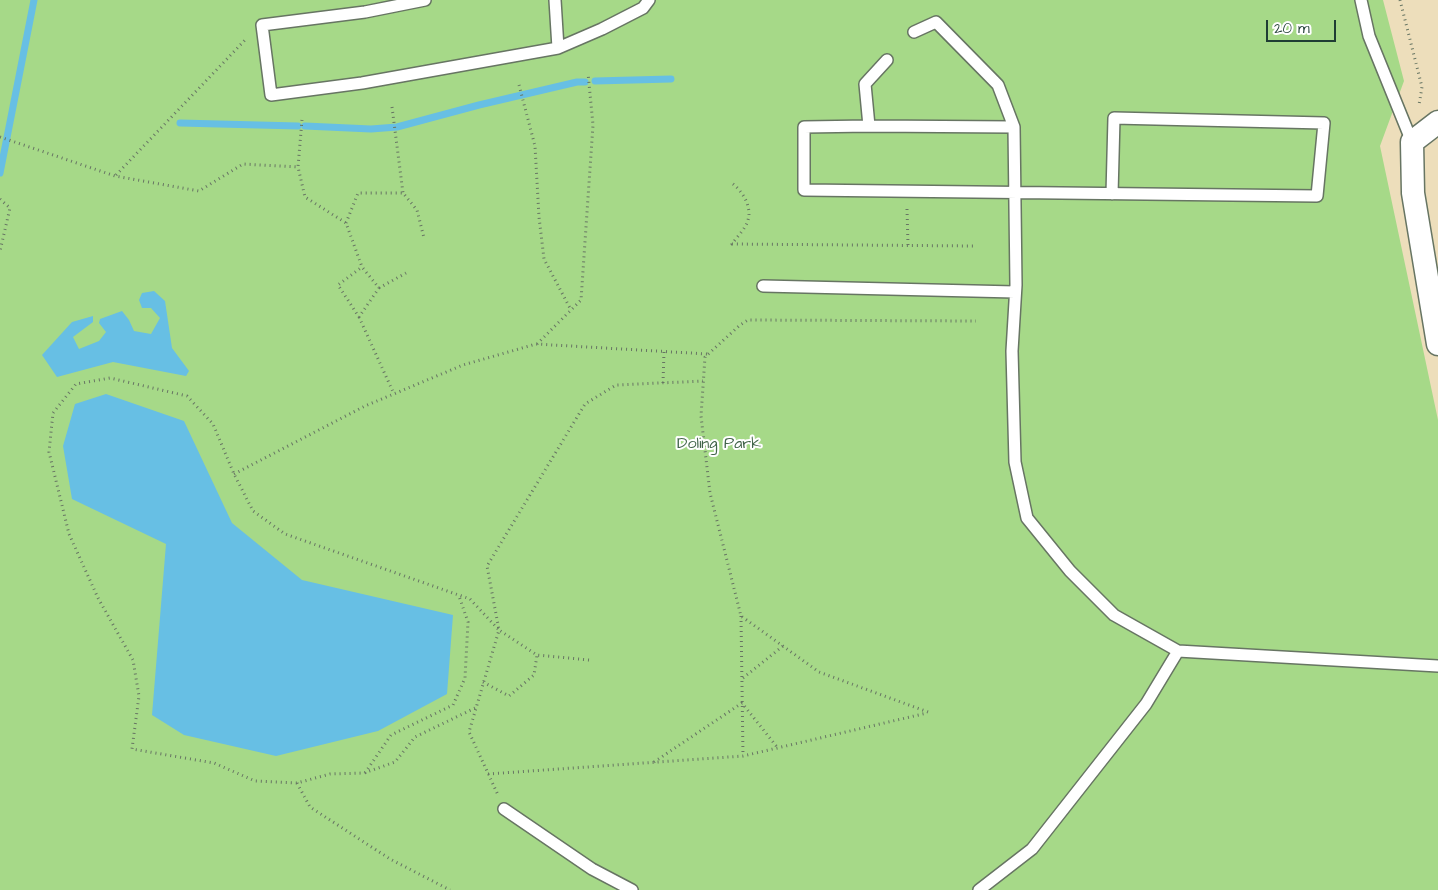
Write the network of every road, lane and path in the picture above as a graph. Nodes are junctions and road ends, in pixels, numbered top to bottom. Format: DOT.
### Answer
graph roads {
  1 [pos="425,0"];
  2 [pos="555,0"];
  3 [pos="649,0"];
  4 [pos="1361,0"];
  5 [pos="1400,0"];
  6 [pos="914,32"];
  7 [pos="247,38"];
  8 [pos="558,48"];
  9 [pos="887,60"];
  10 [pos="588,73"];
  11 [pos="519,85"];
  12 [pos="1419,105"];
  13 [pos="392,107"];
  14 [pos="302,120"];
  15 [pos="1438,122"];
  16 [pos="868,126"];
  17 [pos="1014,127"];
  18 [pos="0,137"];
  19 [pos="1412,142"];
  20 [pos="298,167"];
  21 [pos="115,176"];
  22 [pos="733,184"];
  23 [pos="403,193"];
  24 [pos="1016,193"];
  25 [pos="1112,194"];
  26 [pos="0,199"];
  27 [pos="907,205"];
  28 [pos="346,223"];
  29 [pos="424,238"];
  30 [pos="908,245"];
  31 [pos="975,246"];
  32 [pos="0,251"];
  33 [pos="362,267"];
  34 [pos="406,273"];
  35 [pos="763,286"];
  36 [pos="379,288"];
  37 [pos="1015,292"];
  38 [pos="571,310"];
  39 [pos="359,317"];
  40 [pos="976,321"];
  41 [pos="536,344"];
  42 [pos="1438,344"];
  43 [pos="664,351"];
  44 [pos="708,354"];
  45 [pos="703,381"];
  46 [pos="663,383"];
  47 [pos="394,394"];
  48 [pos="234,474"];
  49 [pos="459,596"];
  50 [pos="741,616"];
  51 [pos="499,630"];
  52 [pos="783,646"];
  53 [pos="1178,651"];
  54 [pos="537,655"];
  55 [pos="589,660"];
  56 [pos="1438,666"];
  57 [pos="742,679"];
  58 [pos="483,682"];
  59 [pos="742,703"];
  60 [pos="475,708"];
  61 [pos="777,747"];
  62 [pos="743,756"];
  63 [pos="654,762"];
  64 [pos="364,774"];
  65 [pos="488,774"];
  66 [pos="297,783"];
  67 [pos="504,809"];
  68 [pos="450,890"];
  69 [pos="632,890"];
  70 [pos="979,890"];
  1 -- 8 [label="lane"];
  2 -- 8 [label="lane"];
  3 -- 8 [label="lane"];
  4 -- 19 [label="lane"];
  5 -- 12 [label="path"];
  6 -- 17 [label="lane"];
  7 -- 21 [label="path"];
  9 -- 16 [label="lane"];
  10 -- 38 [label="path"];
  11 -- 38 [label="path"];
  13 -- 23 [label="path"];
  14 -- 20 [label="path"];
  15 -- 19 [label="street"];
  16 -- 17 [label="lane"];
  16 -- 24 [label="lane"];
  17 -- 24 [label="lane"];
  18 -- 21 [label="path"];
  19 -- 42 [label="street"];
  20 -- 21 [label="path"];
  20 -- 28 [label="path"];
  22 -- 30 [label="path"];
  23 -- 28 [label="path"];
  23 -- 29 [label="path"];
  24 -- 25 [label="lane"];
  24 -- 37 [label="lane"];
  25 -- 25 [label="lane"];
  26 -- 32 [label="path"];
  27 -- 30 [label="path"];
  28 -- 33 [label="path"];
  30 -- 31 [label="path"];
  33 -- 36 [label="path"];
  33 -- 39 [label="path"];
  34 -- 36 [label="path"];
  35 -- 37 [label="lane"];
  36 -- 39 [label="path"];
  37 -- 53 [label="lane"];
  38 -- 41 [label="path"];
  39 -- 47 [label="path"];
  40 -- 44 [label="path"];
  41 -- 43 [label="path"];
  41 -- 47 [label="path"];
  43 -- 44 [label="path"];
  43 -- 46 [label="path"];
  44 -- 45 [label="path"];
  45 -- 46 [label="path"];
  45 -- 50 [label="path"];
  46 -- 51 [label="path"];
  47 -- 48 [label="path"];
  48 -- 49 [label="path"];
  48 -- 66 [label="path"];
  49 -- 51 [label="path"];
  49 -- 64 [label="path"];
  50 -- 52 [label="path"];
  50 -- 57 [label="path"];
  51 -- 54 [label="path"];
  51 -- 58 [label="path"];
  52 -- 57 [label="path"];
  52 -- 61 [label="path"];
  53 -- 56 [label="lane"];
  53 -- 70 [label="lane"];
  54 -- 55 [label="path"];
  54 -- 58 [label="path"];
  57 -- 59 [label="path"];
  58 -- 60 [label="path"];
  59 -- 61 [label="path"];
  59 -- 62 [label="path"];
  59 -- 63 [label="path"];
  60 -- 64 [label="path"];
  60 -- 65 [label="path"];
  61 -- 62 [label="path"];
  62 -- 63 [label="path"];
  63 -- 65 [label="path"];
  64 -- 66 [label="path"];
  65 -- 67 [label="path"];
  66 -- 68 [label="path"];
  67 -- 69 [label="lane"];
}
